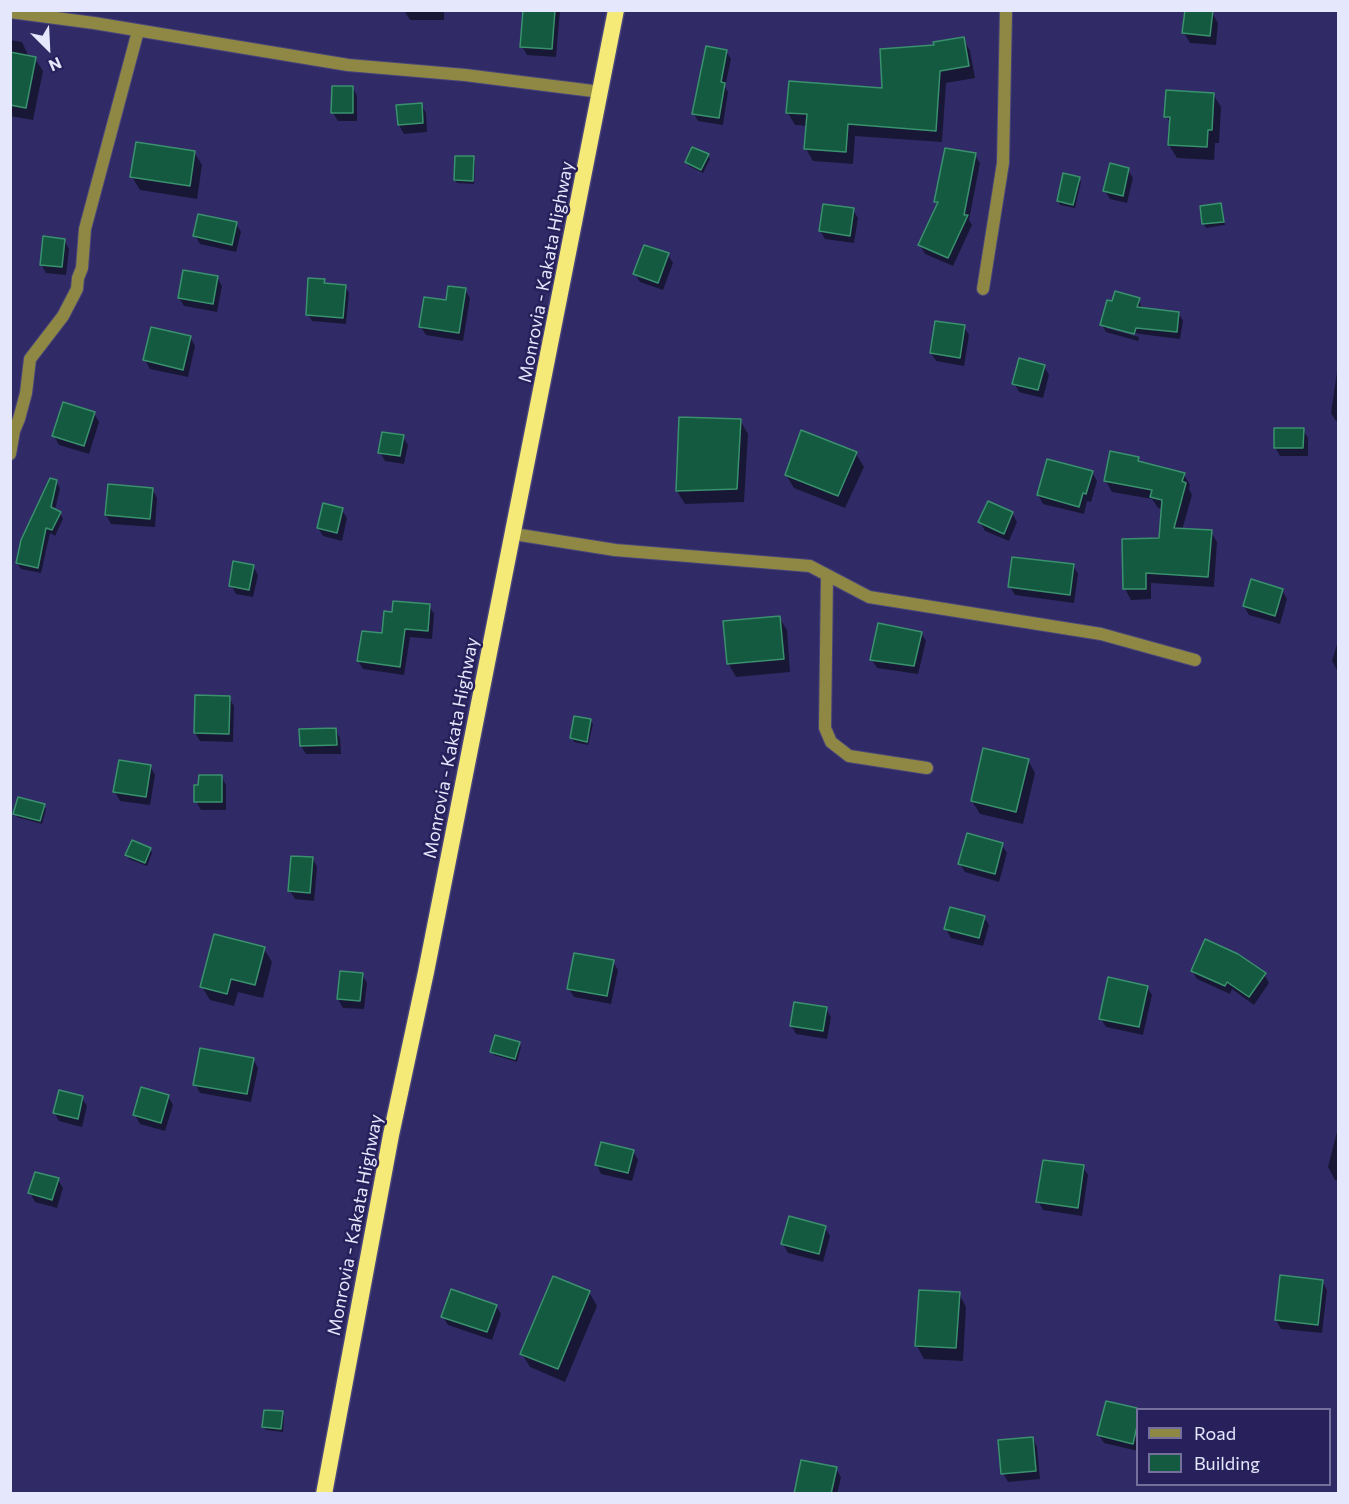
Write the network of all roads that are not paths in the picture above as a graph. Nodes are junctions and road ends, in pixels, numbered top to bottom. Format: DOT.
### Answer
graph roads {
  1 [pos="616,10"];
  2 [pos="1006,10"];
  3 [pos="10,12"];
  4 [pos="138,31"];
  5 [pos="601,92"];
  6 [pos="983,289"];
  7 [pos="10,454"];
  8 [pos="514,534"];
  9 [pos="827,576"];
  10 [pos="1195,660"];
  11 [pos="927,768"];
  12 [pos="324,1494"];
  1 -- 5 [label="highway, Monrovia - Kakata Highway"];
  2 -- 6 [label="street"];
  3 -- 4 [label="street"];
  4 -- 5 [label="street"];
  4 -- 7 [label="street"];
  5 -- 8 [label="highway, Monrovia - Kakata Highway"];
  8 -- 9 [label="street"];
  8 -- 12 [label="highway, Monrovia - Kakata Highway"];
  9 -- 10 [label="street"];
  9 -- 11 [label="street"];
}
